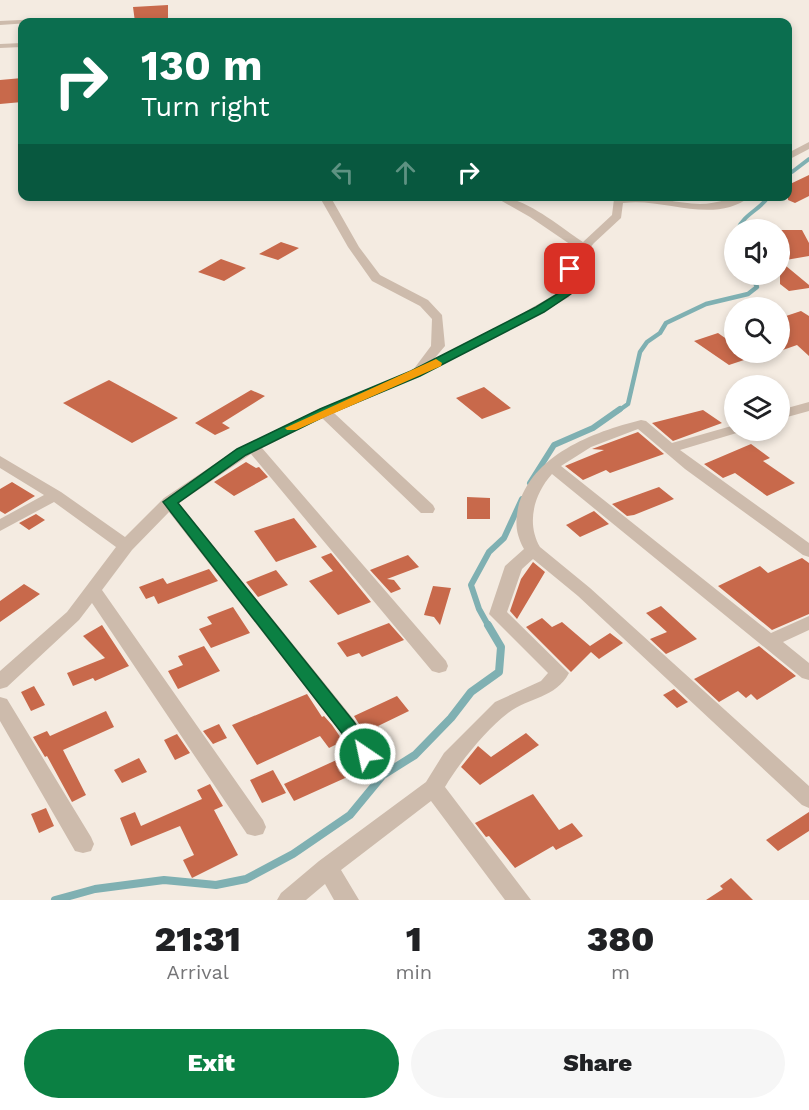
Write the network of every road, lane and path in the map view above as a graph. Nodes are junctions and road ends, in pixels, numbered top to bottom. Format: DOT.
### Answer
graph roads {
  1 [pos="18,22"];
  2 [pos="0,23"];
  3 [pos="18,45"];
  4 [pos="0,46"];
  5 [pos="809,145"];
  6 [pos="792,155"];
  7 [pos="327,201"];
  8 [pos="507,201"];
  9 [pos="618,201"];
  10 [pos="649,201"];
  11 [pos="738,201"];
  12 [pos="585,249"];
  13 [pos="415,374"];
  14 [pos="809,406"];
  15 [pos="324,412"];
  16 [pos="790,412"];
  17 [pos="724,432"];
  18 [pos="253,447"];
  19 [pos="669,448"];
  20 [pos="0,461"];
  21 [pos="552,466"];
  22 [pos="56,495"];
  23 [pos="170,502"];
  24 [pos="427,509"];
  25 [pos="0,526"];
  26 [pos="126,546"];
  27 [pos="807,548"];
  28 [pos="533,550"];
  29 [pos="94,592"];
  30 [pos="809,622"];
  31 [pos="770,641"];
  32 [pos="439,666"];
  33 [pos="809,672"];
  34 [pos="0,682"];
  35 [pos="0,704"];
  36 [pos="365,754"];
  37 [pos="432,788"];
  38 [pos="809,799"];
  39 [pos="255,827"];
  40 [pos="83,844"];
  41 [pos="327,868"];
  42 [pos="289,900"];
  43 [pos="347,900"];
  44 [pos="519,900"];
  1 -- 2 [label="street"];
  3 -- 4 [label="street"];
  5 -- 6 [label="street"];
  7 -- 13 [label="street"];
  8 -- 12 [label="street"];
  9 -- 12 [label="street"];
  10 -- 11 [label="street"];
  12 -- 13 [label="street"];
  13 -- 15 [label="street"];
  14 -- 16 [label="street"];
  15 -- 18 [label="street"];
  15 -- 24 [label="street"];
  17 -- 19 [label="street"];
  18 -- 23 [label="street"];
  18 -- 32 [label="street"];
  19 -- 21 [label="street"];
  19 -- 27 [label="street"];
  20 -- 22 [label="street"];
  21 -- 28 [label="street"];
  21 -- 31 [label="street"];
  22 -- 25 [label="street"];
  22 -- 26 [label="street"];
  23 -- 26 [label="street"];
  23 -- 36 [label="street"];
  26 -- 29 [label="street"];
  28 -- 37 [label="street"];
  28 -- 38 [label="street"];
  29 -- 34 [label="street"];
  29 -- 39 [label="street"];
  30 -- 31 [label="street"];
  31 -- 33 [label="street"];
  35 -- 40 [label="street"];
  37 -- 41 [label="street"];
  37 -- 44 [label="street"];
  41 -- 42 [label="street"];
  41 -- 43 [label="street"];
}
